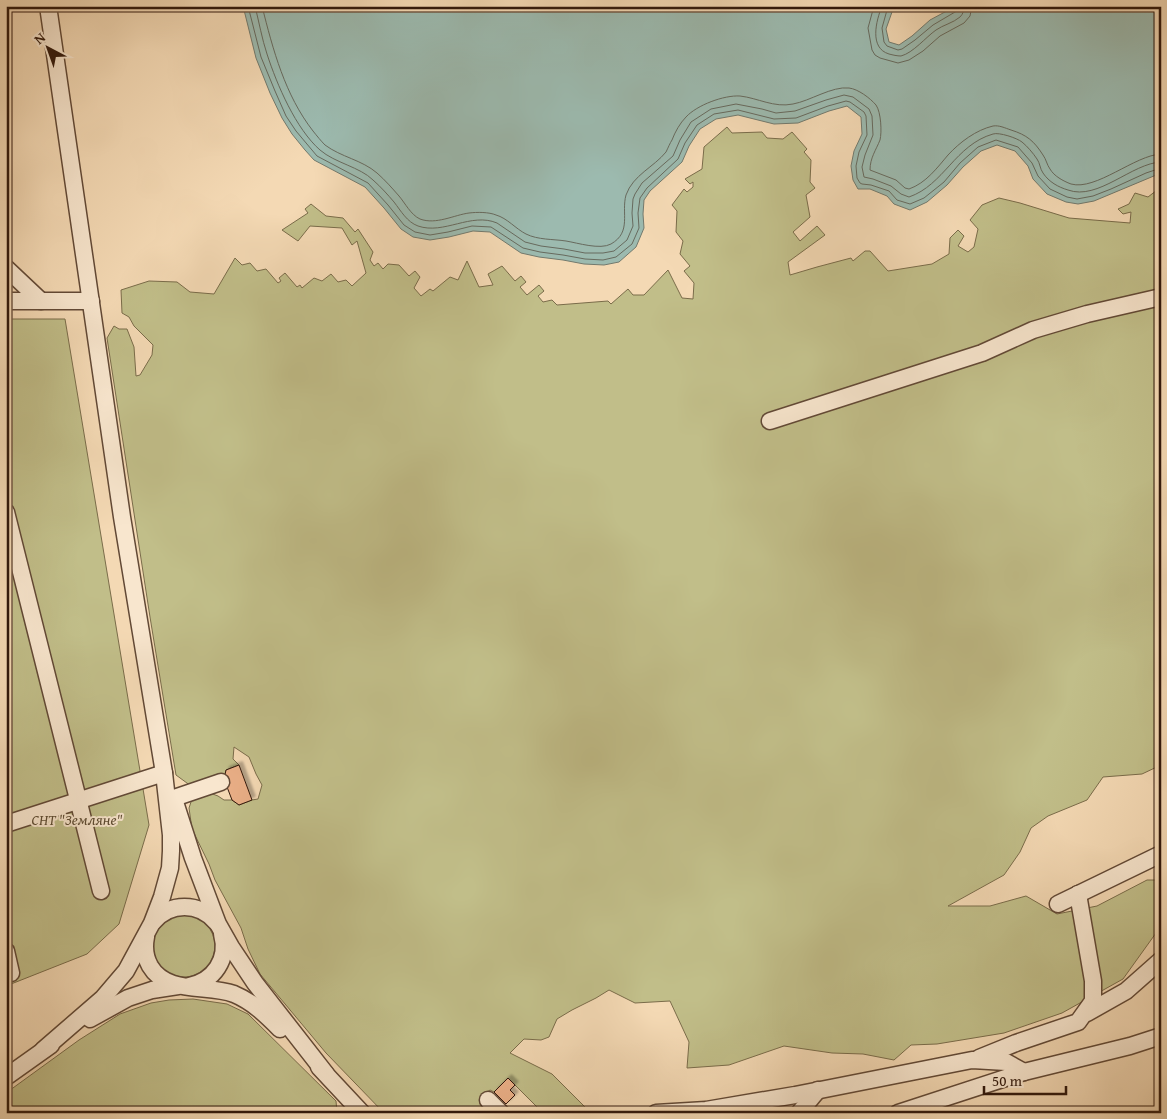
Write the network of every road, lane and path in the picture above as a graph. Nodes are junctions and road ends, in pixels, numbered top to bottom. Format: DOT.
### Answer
graph roads {
  1 [pos="48,6"];
  2 [pos="6,268"];
  3 [pos="1161,297"];
  4 [pos="6,301"];
  5 [pos="40,301"];
  6 [pos="90,301"];
  7 [pos="770,421"];
  8 [pos="6,512"];
  9 [pos="164,773"];
  10 [pos="221,782"];
  11 [pos="174,798"];
  12 [pos="79,800"];
  13 [pos="6,824"];
  14 [pos="1161,854"];
  15 [pos="101,891"];
  16 [pos="1078,894"];
  17 [pos="1058,904"];
  18 [pos="150,927"];
  19 [pos="219,927"];
  20 [pos="6,951"];
  21 [pos="1161,960"];
  22 [pos="12,973"];
  23 [pos="181,986"];
  24 [pos="1083,1016"];
  25 [pos="1161,1036"];
  26 [pos="43,1050"];
  27 [pos="972,1060"];
  28 [pos="1024,1072"];
  29 [pos="326,1074"];
  30 [pos="6,1076"];
  31 [pos="818,1090"];
  32 [pos="488,1100"];
  33 [pos="360,1112"];
  34 [pos="501,1113"];
  35 [pos="656,1113"];
  36 [pos="800,1113"];
  37 [pos="898,1113"];
  1 -- 6 [label="street"];
  2 -- 5 [label="street"];
  3 -- 7 [label="street"];
  4 -- 5 [label="street"];
  5 -- 6 [label="street"];
  6 -- 9 [label="street"];
  8 -- 12 [label="street"];
  9 -- 11 [label="street"];
  9 -- 12 [label="street"];
  9 -- 18 [label="street"];
  10 -- 11 [label="street"];
  11 -- 19 [label="street"];
  12 -- 13 [label="street"];
  12 -- 15 [label="street"];
  14 -- 16 [label="street"];
  16 -- 17 [label="street"];
  16 -- 24 [label="street"];
  18 -- 19 [label="street"];
  18 -- 23 [label="street"];
  18 -- 26 [label="street"];
  19 -- 23 [label="street"];
  19 -- 29 [label="street"];
  20 -- 22 [label="street"];
  21 -- 24 [label="street"];
  23 -- 26 [label="street"];
  23 -- 29 [label="street"];
  24 -- 27 [label="street"];
  25 -- 28 [label="street"];
  26 -- 30 [label="street"];
  27 -- 28 [label="street"];
  27 -- 31 [label="street"];
  28 -- 37 [label="street"];
  29 -- 33 [label="street"];
  31 -- 35 [label="street"];
  31 -- 36 [label="street"];
  32 -- 34 [label="street"];
}
